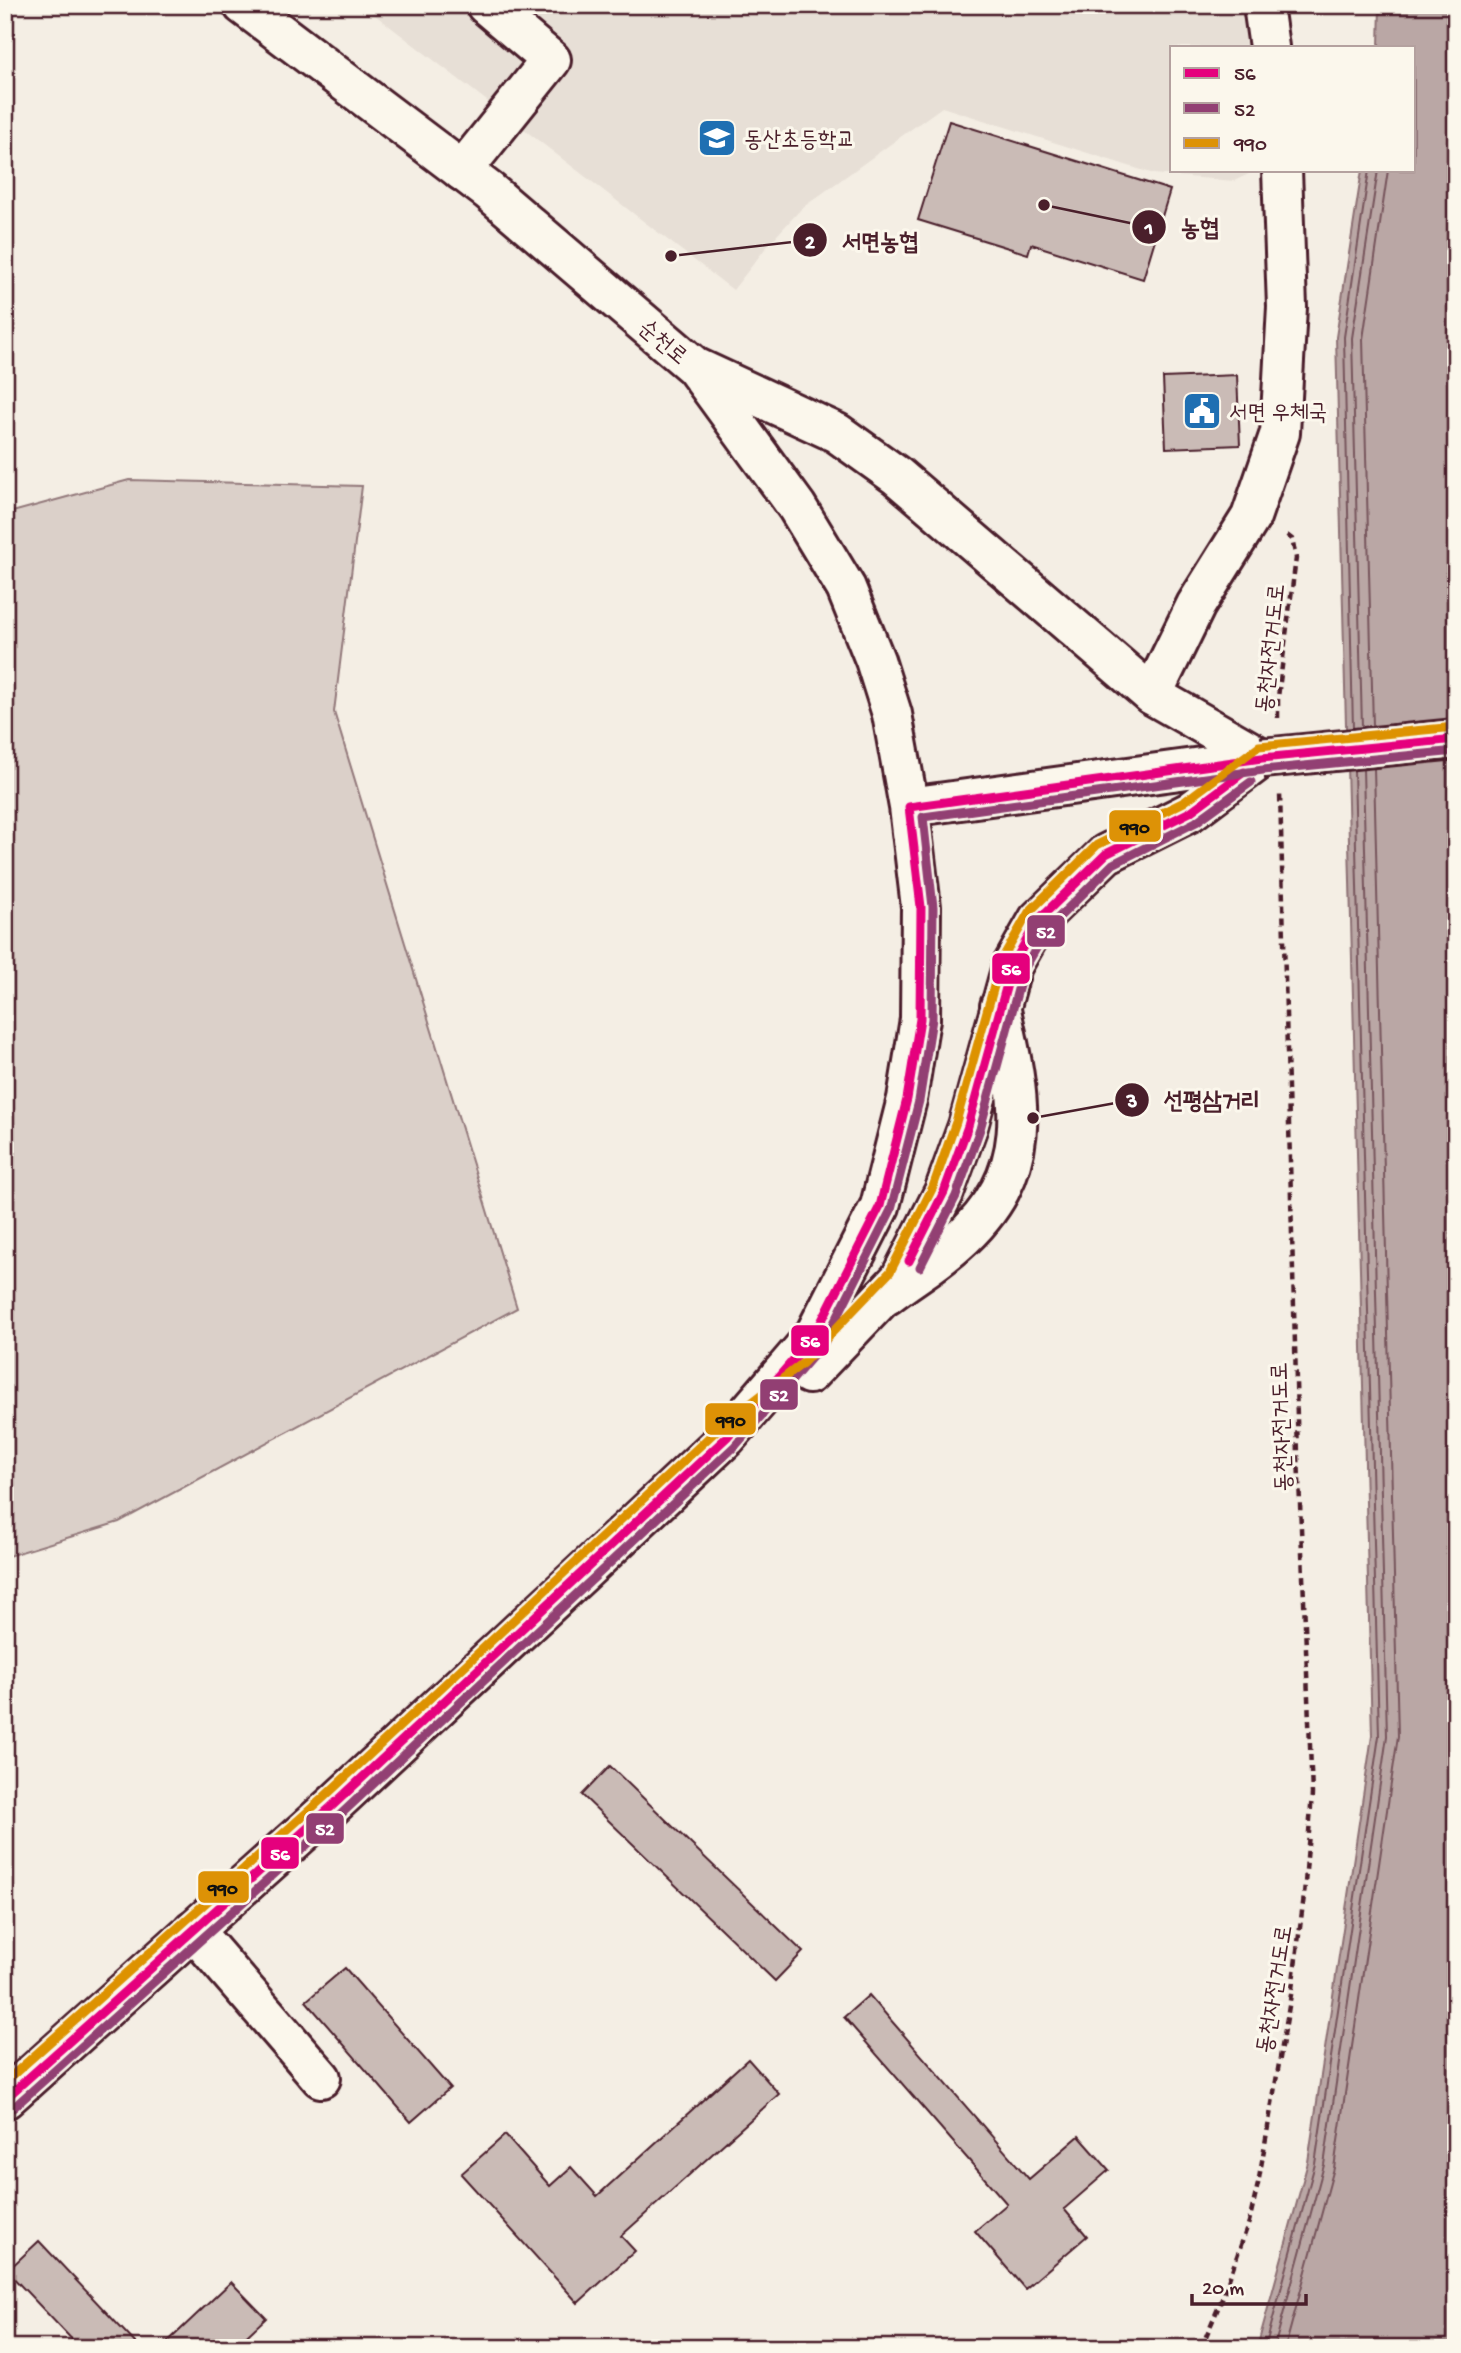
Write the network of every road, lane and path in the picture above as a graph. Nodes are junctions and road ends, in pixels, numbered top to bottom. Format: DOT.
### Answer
graph roads {
  1 [pos="243,5"];
  2 [pos="486,5"];
  3 [pos="1264,5"];
  4 [pos="1269,46"];
  5 [pos="462,171"];
  6 [pos="1282,172"];
  7 [pos="695,367"];
  8 [pos="1251,517"];
  9 [pos="1152,695"];
  10 [pos="1456,739"];
  11 [pos="1273,754"];
  12 [pos="909,807"];
  13 [pos="999,1006"];
  14 [pos="879,1301"];
  15 [pos="727,1437"];
  16 [pos="193,1930"];
  17 [pos="321,2078"];
  18 [pos="5,2099"];
  19 [pos="1201,2348"];
  1 -- 5 [label="main road, 순천로"];
  2 -- 5 [label="main road"];
  3 -- 4 [label="main road"];
  5 -- 7 [label="main road, 순천로"];
  6 -- 8 [label="main road"];
  7 -- 9 [label="main road"];
  7 -- 12 [label="main road, 순천로"];
  8 -- 9 [label="main road"];
  8 -- 11 [label="path, 동천자전거도로"];
  9 -- 11 [label="main road"];
  10 -- 11 [label="main road, bridge"];
  11 -- 12 [label="main road"];
  11 -- 13 [label="main road"];
  11 -- 19 [label="path, 동천자전거도로"];
  12 -- 15 [label="main road, 순천로"];
  13 -- 14 [label="main road"];
  13 -- 14 [label="main road"];
  14 -- 15 [label="main road"];
  15 -- 16 [label="main road"];
  16 -- 17 [label="main road"];
  16 -- 18 [label="main road"];
}
